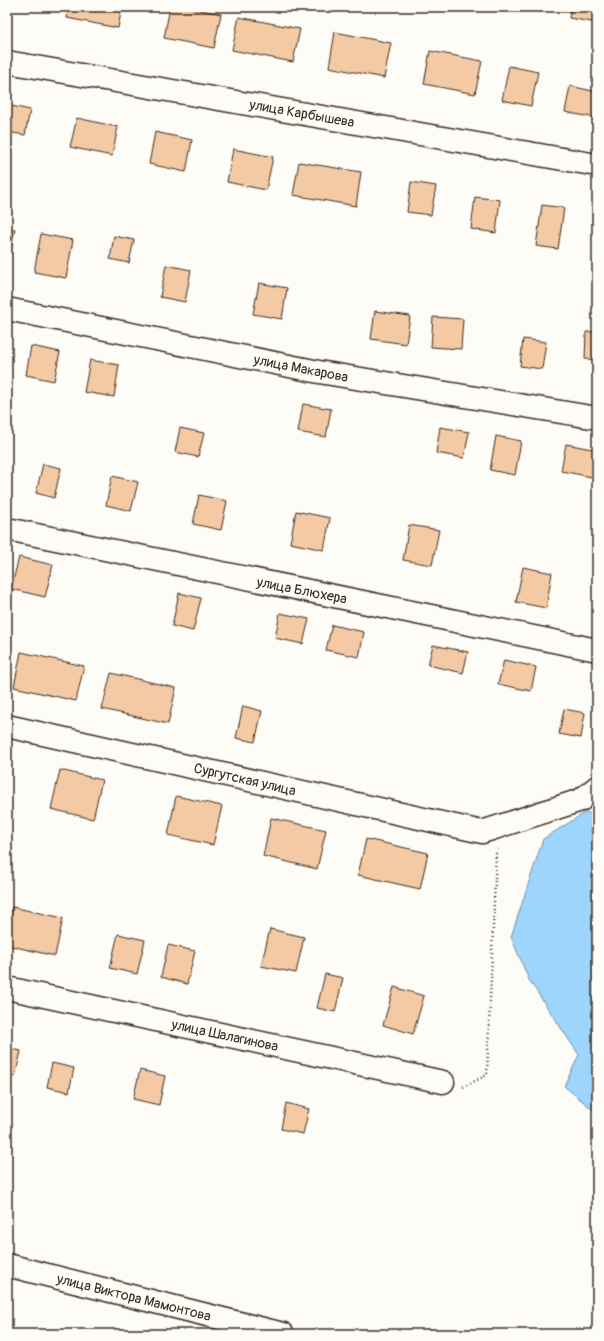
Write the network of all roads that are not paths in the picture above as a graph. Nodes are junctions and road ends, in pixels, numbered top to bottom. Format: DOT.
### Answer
graph roads {
  1 [pos="7,62"];
  2 [pos="597,165"];
  3 [pos="7,309"];
  4 [pos="597,418"];
  5 [pos="7,529"];
  6 [pos="597,650"];
  7 [pos="7,726"];
  8 [pos="597,787"];
  9 [pos="7,988"];
  10 [pos="443,1082"];
  11 [pos="7,1265"];
  12 [pos="283,1334"];
  1 -- 2 [label="street, улица Карбышева"];
  3 -- 4 [label="street, улица Макарова"];
  5 -- 6 [label="street, улица Блюхера"];
  7 -- 8 [label="street, Сургутская улица"];
  9 -- 10 [label="street, улица Шалагинова"];
  11 -- 12 [label="street, улица Виктора Мамонтова"];
}
